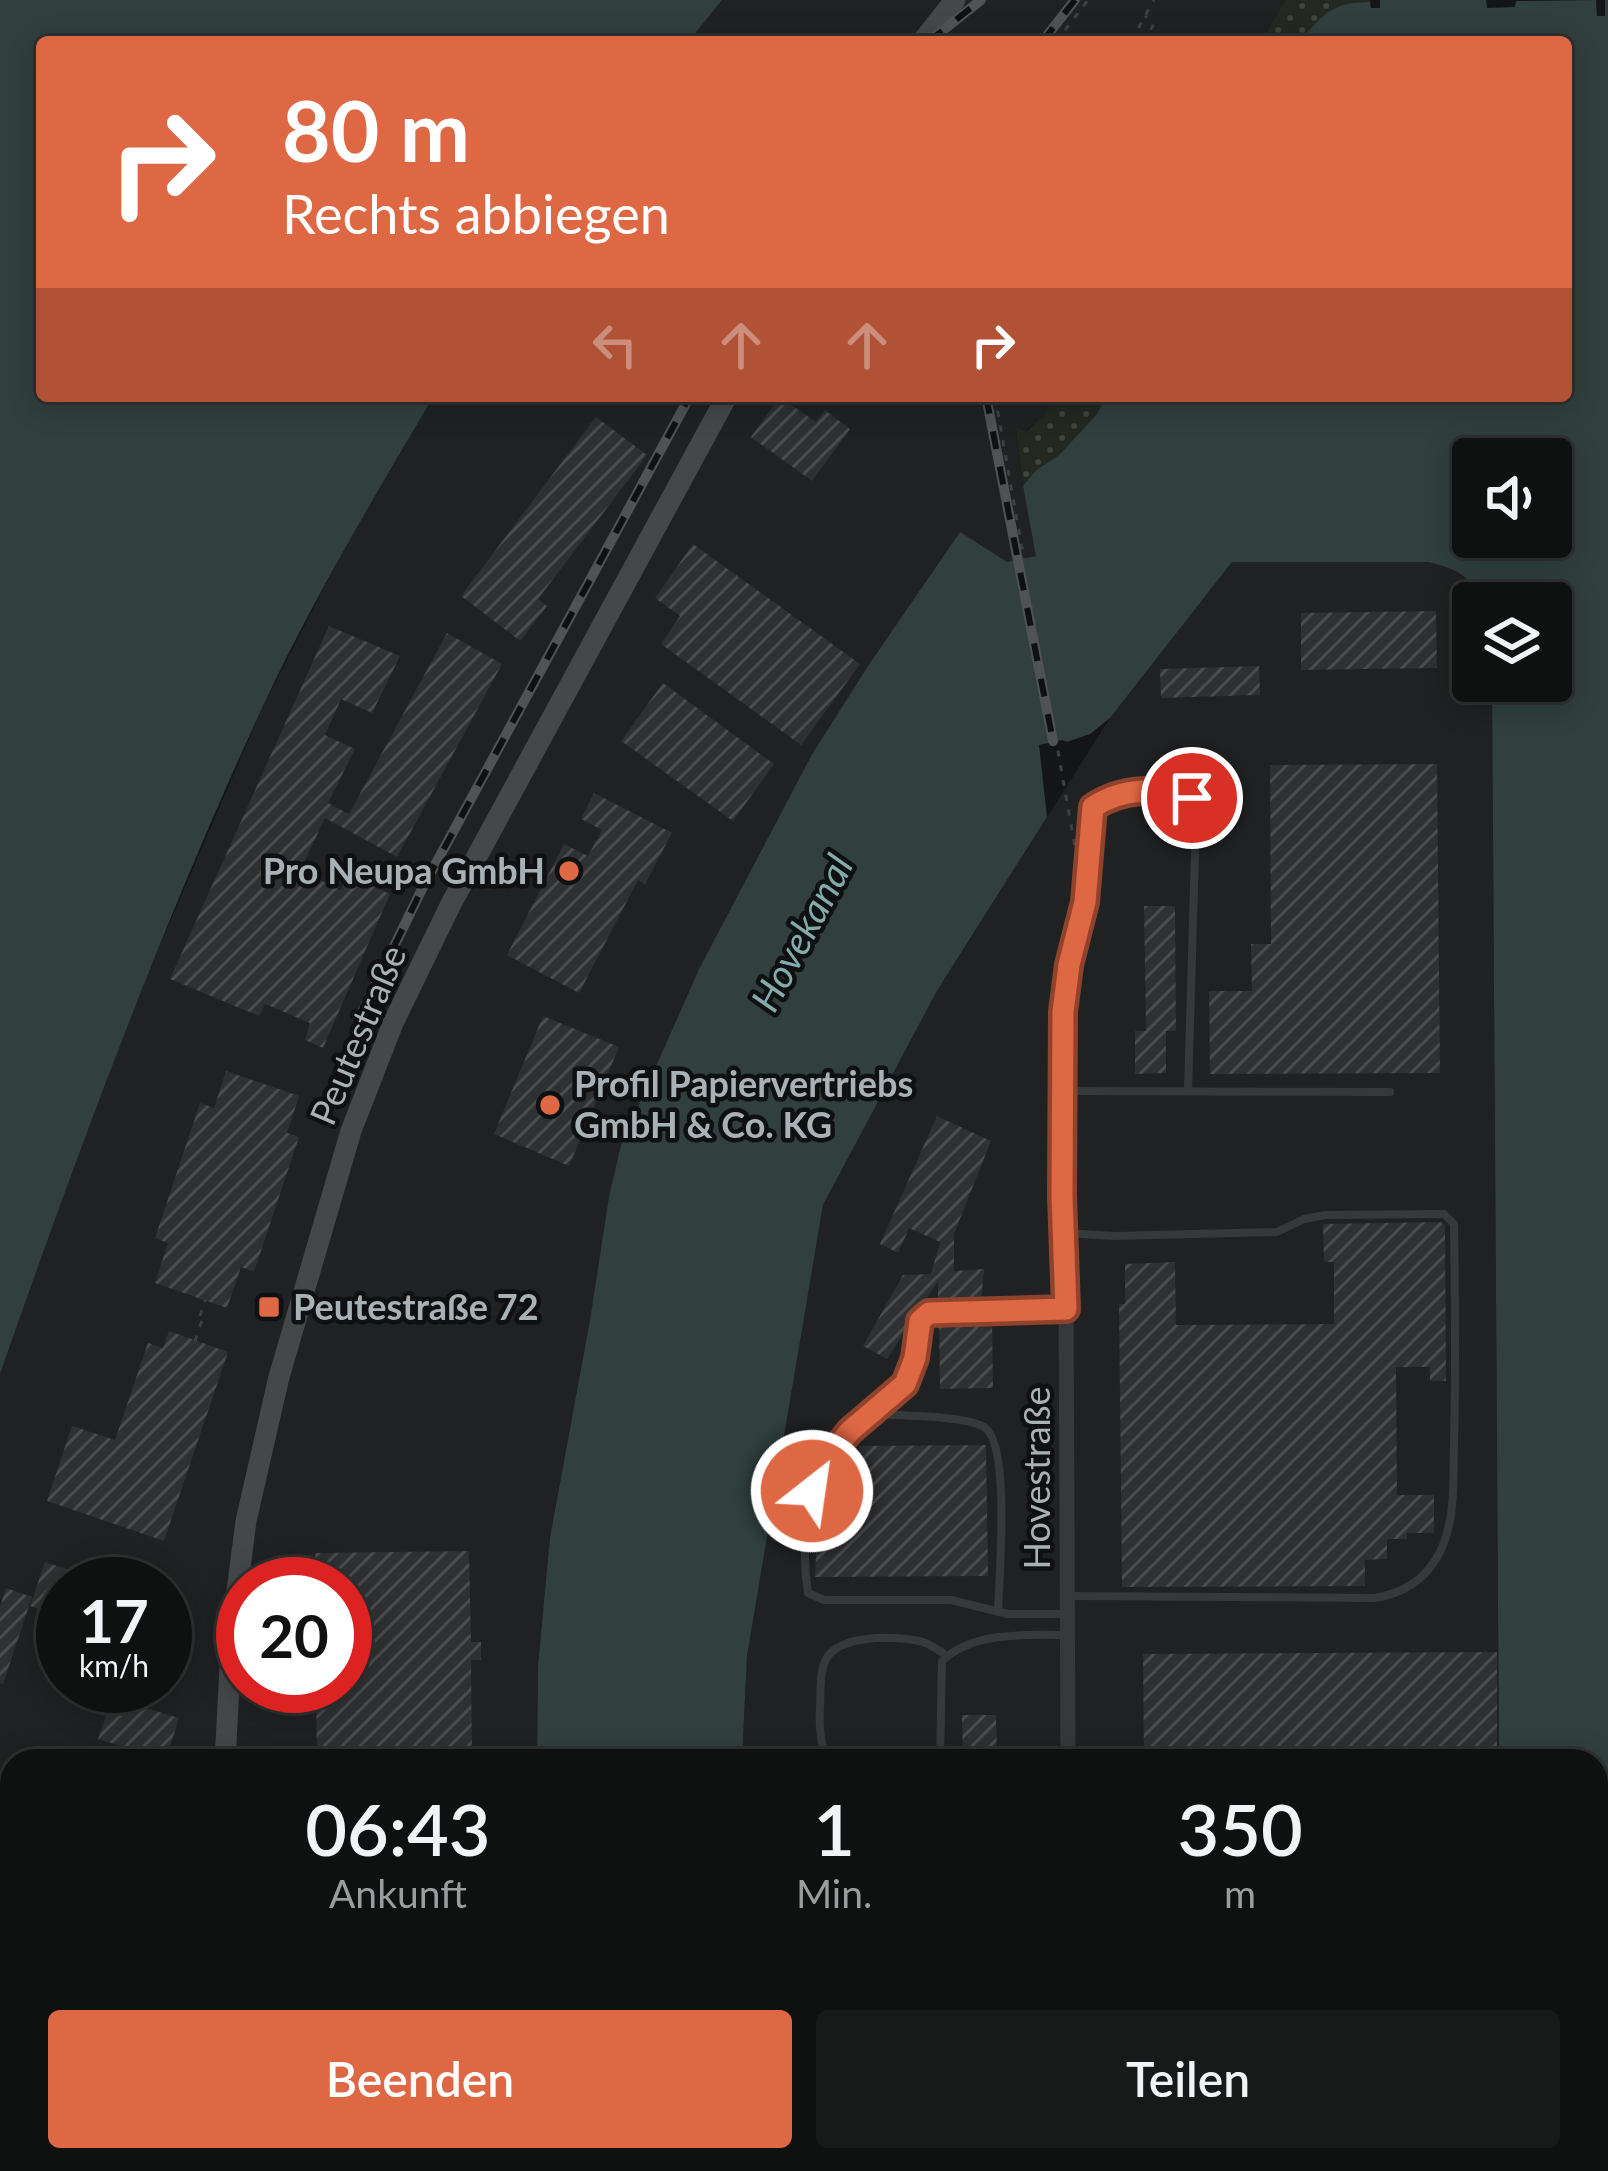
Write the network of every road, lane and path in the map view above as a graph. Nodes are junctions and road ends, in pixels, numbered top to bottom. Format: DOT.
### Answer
graph roads {
  1 [pos="955,0"];
  2 [pos="1088,0"];
  3 [pos="1154,0"];
  4 [pos="1145,16"];
  5 [pos="927,36"];
  6 [pos="1061,36"];
  7 [pos="1134,36"];
  8 [pos="1146,36"];
  9 [pos="724,402"];
  10 [pos="996,402"];
  11 [pos="1077,856"];
  12 [pos="1063,1091"];
  13 [pos="1188,1091"];
  14 [pos="1390,1092"];
  15 [pos="1062,1196"];
  16 [pos="1064,1233"];
  17 [pos="205,1300"];
  18 [pos="1066,1309"];
  19 [pos="196,1341"];
  20 [pos="872,1414"];
  21 [pos="1067,1595"];
  22 [pos="998,1612"];
  23 [pos="1067,1614"];
  24 [pos="1067,1635"];
  25 [pos="947,1656"];
  26 [pos="226,1749"];
  27 [pos="823,1749"];
  28 [pos="940,1749"];
  29 [pos="1068,1749"];
  1 -- 5 [label="street"];
  2 -- 6 [label="path"];
  3 -- 4 [label="path"];
  4 -- 7 [label="path"];
  4 -- 8 [label="path"];
  9 -- 26 [label="street, Peutestraße"];
  10 -- 11 [label="path"];
  12 -- 13 [label="lane"];
  12 -- 13 [label="lane"];
  12 -- 15 [label="lane"];
  13 -- 14 [label="lane"];
  15 -- 16 [label="street, Hovestraße"];
  16 -- 18 [label="street, Hovestraße"];
  16 -- 21 [label="lane"];
  17 -- 19 [label="path"];
  18 -- 20 [label="lane"];
  18 -- 21 [label="street, Hovestraße"];
  20 -- 22 [label="lane"];
  20 -- 22 [label="lane"];
  21 -- 23 [label="street, Hovestraße"];
  22 -- 23 [label="lane"];
  23 -- 24 [label="street, Hovestraße"];
  24 -- 25 [label="lane"];
  24 -- 29 [label="street, Hovestraße"];
  25 -- 27 [label="lane"];
  25 -- 28 [label="lane"];
}
